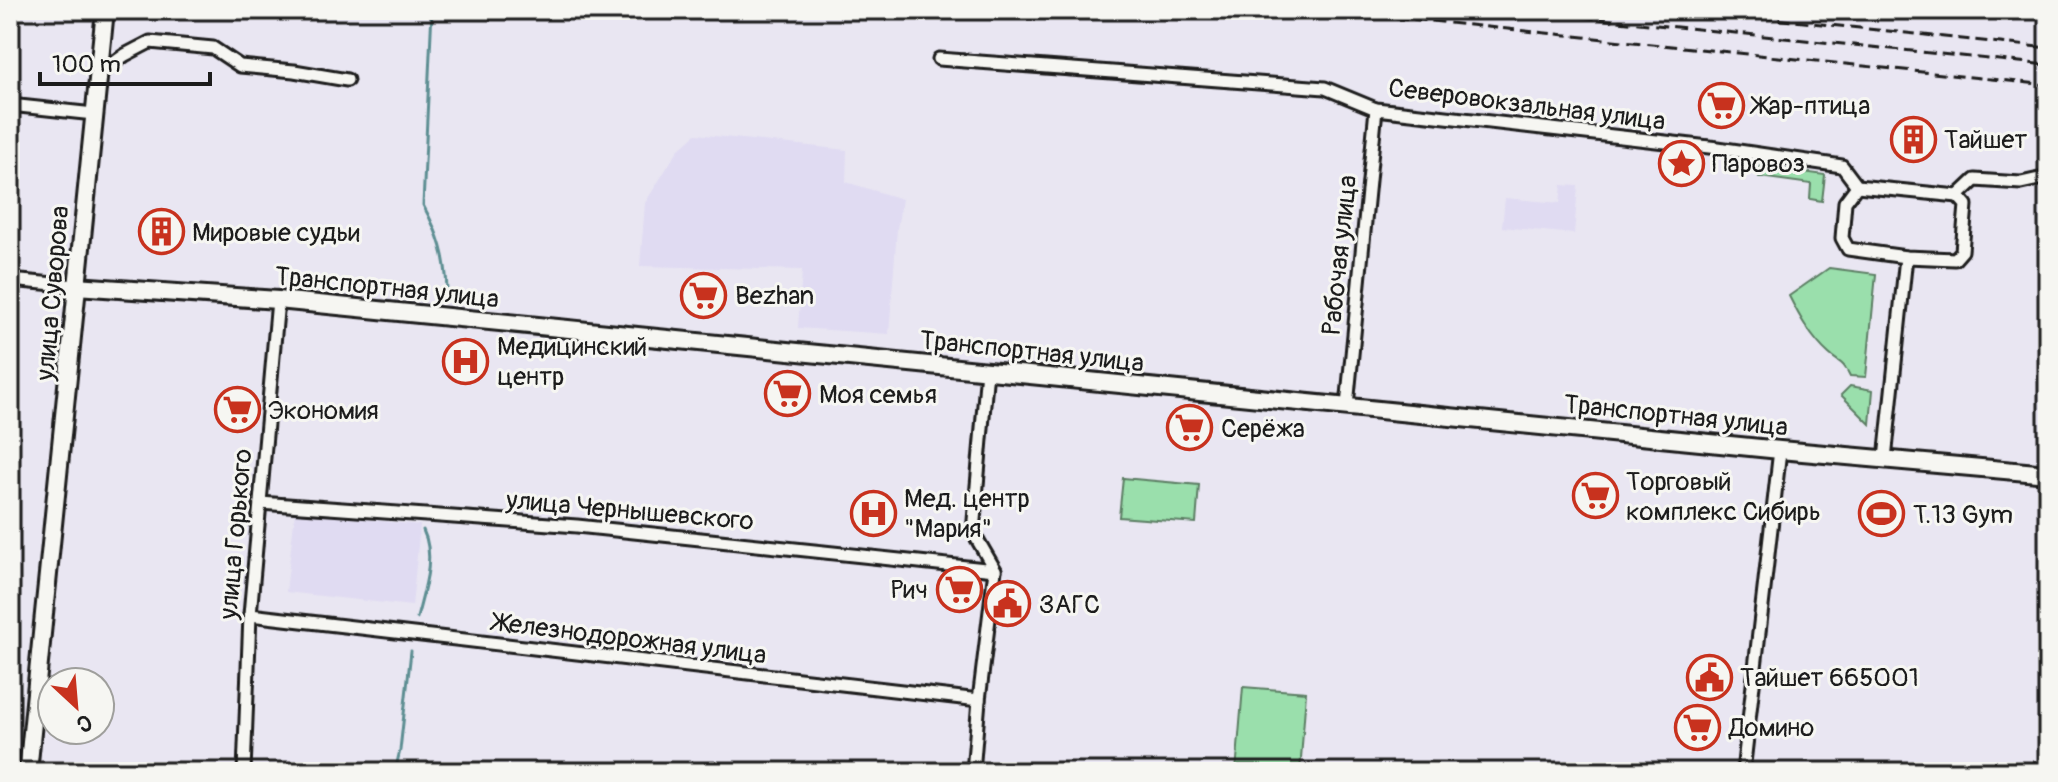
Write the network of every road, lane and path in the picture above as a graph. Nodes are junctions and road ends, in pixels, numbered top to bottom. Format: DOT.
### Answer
graph roads {
  1 [pos="105,10"];
  2 [pos="939,59"];
  3 [pos="98,74"];
  4 [pos="347,80"];
  5 [pos="10,105"];
  6 [pos="1376,109"];
  7 [pos="94,114"];
  8 [pos="2048,177"];
  9 [pos="1857,186"];
  10 [pos="1958,196"];
  11 [pos="1906,257"];
  12 [pos="10,280"];
  13 [pos="76,286"];
  14 [pos="278,300"];
  15 [pos="987,370"];
  16 [pos="1347,406"];
  17 [pos="1780,450"];
  18 [pos="1885,459"];
  19 [pos="2048,474"];
  20 [pos="260,503"];
  21 [pos="995,570"];
  22 [pos="250,615"];
  23 [pos="979,700"];
  24 [pos="28,772"];
  25 [pos="244,772"];
  26 [pos="973,772"];
  27 [pos="1743,772"];
  1 -- 3 [label="street, улица Суворова"];
  2 -- 6 [label="street, Северовокзальная улица"];
  3 -- 4 [label="street"];
  3 -- 7 [label="street, улица Суворова"];
  5 -- 7 [label="street"];
  6 -- 9 [label="street, Северовокзальная улица"];
  6 -- 16 [label="street, Рабочая улица"];
  7 -- 13 [label="street, улица Суворова"];
  8 -- 10 [label="street"];
  9 -- 10 [label="street"];
  9 -- 11 [label="street"];
  10 -- 11 [label="street"];
  11 -- 18 [label="street"];
  12 -- 13 [label="street, Транспортная улица"];
  13 -- 14 [label="street, Транспортная улица"];
  13 -- 24 [label="street, улица Суворова"];
  14 -- 15 [label="street, Транспортная улица"];
  14 -- 20 [label="street, улица Горького"];
  15 -- 16 [label="street, Транспортная улица"];
  15 -- 21 [label="street"];
  16 -- 17 [label="street, Транспортная улица"];
  17 -- 18 [label="street, Транспортная улица"];
  17 -- 27 [label="street"];
  18 -- 19 [label="street, Транспортная улица"];
  20 -- 21 [label="street, улица Чернышевского"];
  20 -- 22 [label="street, улица Горького"];
  21 -- 23 [label="street"];
  22 -- 23 [label="street, Железнодорожная улица"];
  22 -- 25 [label="street, улица Горького"];
  23 -- 26 [label="street"];
}
